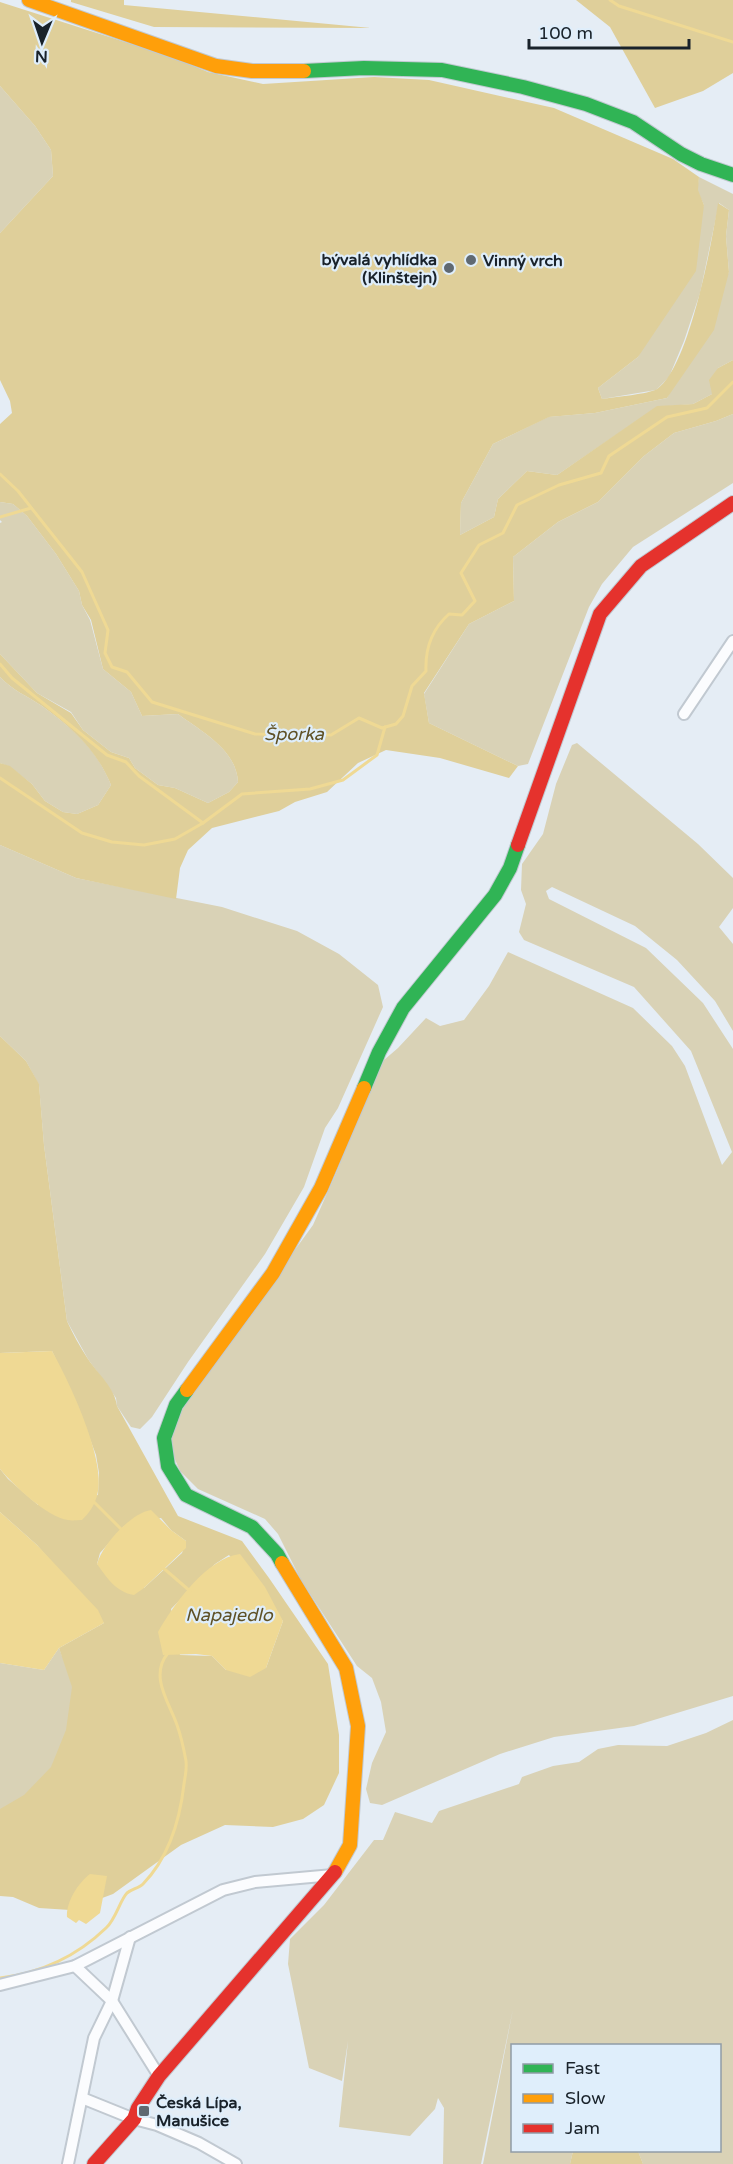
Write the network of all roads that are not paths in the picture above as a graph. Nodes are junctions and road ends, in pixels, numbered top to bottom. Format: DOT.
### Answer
graph roads {
  1 [pos="29,0"];
  2 [pos="733,175"];
  3 [pos="733,503"];
  4 [pos="733,641"];
  5 [pos="684,714"];
  6 [pos="333,1875"];
  7 [pos="130,1937"];
  8 [pos="75,1966"];
  9 [pos="0,1984"];
  10 [pos="112,2001"];
  11 [pos="159,2076"];
  12 [pos="82,2098"];
  13 [pos="134,2119"];
  14 [pos="233,2163"];
  15 [pos="68,2164"];
  16 [pos="93,2164"];
  1 -- 2 [label="street"];
  3 -- 6 [label="street"];
  4 -- 5 [label="street"];
  6 -- 7 [label="street"];
  6 -- 11 [label="street"];
  7 -- 8 [label="street"];
  7 -- 10 [label="street"];
  8 -- 9 [label="street"];
  8 -- 10 [label="street"];
  10 -- 11 [label="street"];
  10 -- 12 [label="street"];
  11 -- 13 [label="street"];
  12 -- 13 [label="street"];
  12 -- 15 [label="street"];
  13 -- 14 [label="street"];
  13 -- 16 [label="street"];
}
